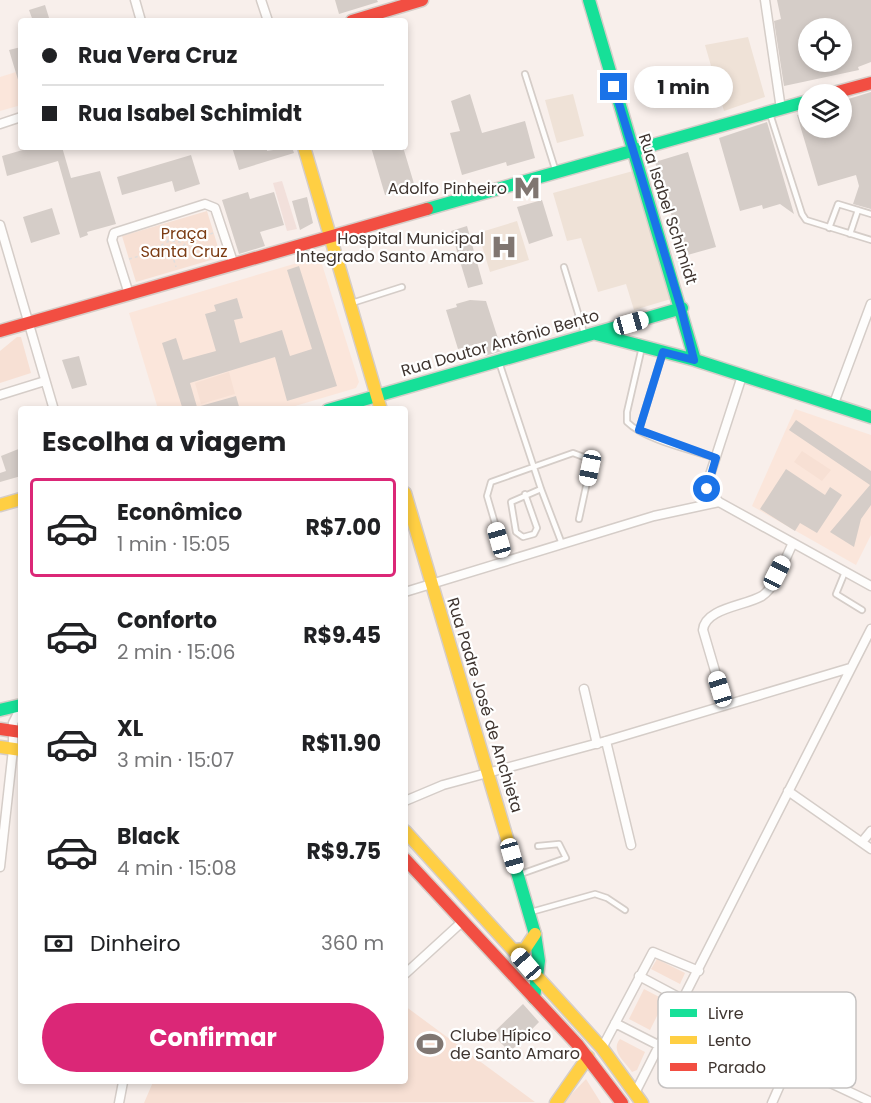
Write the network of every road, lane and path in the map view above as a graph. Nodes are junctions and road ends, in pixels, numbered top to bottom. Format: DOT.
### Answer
graph roads {
  1 [pos="135,0"];
  2 [pos="261,0"];
  3 [pos="422,0"];
  4 [pos="589,0"];
  5 [pos="765,0"];
  6 [pos="140,18"];
  7 [pos="267,18"];
  8 [pos="362,18"];
  9 [pos="525,74"];
  10 [pos="871,83"];
  11 [pos="852,88"];
  12 [pos="798,104"];
  13 [pos="775,110"];
  14 [pos="18,118"];
  15 [pos="0,124"];
  16 [pos="305,150"];
  17 [pos="632,150"];
  18 [pos="556,172"];
  19 [pos="858,210"];
  20 [pos="871,214"];
  21 [pos="161,218"];
  22 [pos="0,225"];
  23 [pos="829,228"];
  24 [pos="213,233"];
  25 [pos="850,234"];
  26 [pos="330,238"];
  27 [pos="871,238"];
  28 [pos="168,242"];
  29 [pos="186,243"];
  30 [pos="157,251"];
  31 [pos="172,254"];
  32 [pos="129,259"];
  33 [pos="234,265"];
  34 [pos="564,267"];
  35 [pos="181,280"];
  36 [pos="402,287"];
  37 [pos="129,294"];
  38 [pos="349,303"];
  39 [pos="871,304"];
  40 [pos="681,308"];
  41 [pos="28,323"];
  42 [pos="0,331"];
  43 [pos="590,335"];
  44 [pos="642,347"];
  45 [pos="663,352"];
  46 [pos="499,360"];
  47 [pos="694,360"];
  48 [pos="742,376"];
  49 [pos="45,381"];
  50 [pos="0,394"];
  51 [pos="377,395"];
  52 [pos="53,406"];
  53 [pos="341,406"];
  54 [pos="380,406"];
  55 [pos="833,406"];
  56 [pos="871,417"];
  57 [pos="639,430"];
  58 [pos="716,458"];
  59 [pos="533,465"];
  60 [pos="541,489"];
  61 [pos="525,494"];
  62 [pos="18,500"];
  63 [pos="719,502"];
  64 [pos="408,504"];
  65 [pos="0,505"];
  66 [pos="579,519"];
  67 [pos="793,543"];
  68 [pos="562,544"];
  69 [pos="506,561"];
  70 [pos="845,572"];
  71 [pos="431,584"];
  72 [pos="871,586"];
  73 [pos="408,591"];
  74 [pos="862,610"];
  75 [pos="871,628"];
  76 [pos="850,668"];
  77 [pos="584,689"];
  78 [pos="725,705"];
  79 [pos="18,707"];
  80 [pos="0,710"];
  81 [pos="18,712"];
  82 [pos="0,729"];
  83 [pos="17,731"];
  84 [pos="602,742"];
  85 [pos="0,747"];
  86 [pos="17,750"];
  87 [pos="488,773"];
  88 [pos="788,791"];
  89 [pos="408,799"];
  90 [pos="871,831"];
  91 [pos="408,834"];
  92 [pos="862,842"];
  93 [pos="631,845"];
  94 [pos="538,846"];
  95 [pos="871,849"];
  96 [pos="408,862"];
  97 [pos="0,867"];
  98 [pos="518,875"];
  99 [pos="626,910"];
  100 [pos="529,913"];
  101 [pos="463,921"];
  102 [pos="535,934"];
  103 [pos="514,951"];
  104 [pos="699,970"];
  105 [pos="408,971"];
  106 [pos="537,976"];
  107 [pos="639,976"];
  108 [pos="669,992"];
  109 [pos="688,992"];
  110 [pos="534,998"];
  111 [pos="615,1023"];
  112 [pos="658,1045"];
  113 [pos="602,1048"];
  114 [pos="658,1050"];
  115 [pos="588,1057"];
  116 [pos="123,1084"];
  117 [pos="778,1088"];
  118 [pos="841,1088"];
  119 [pos="635,1100"];
  120 [pos="871,1102"];
  121 [pos="119,1103"];
  122 [pos="556,1103"];
  123 [pos="622,1103"];
  124 [pos="771,1103"];
  1 -- 6 [label="street"];
  2 -- 7 [label="street"];
  3 -- 8 [label="street"];
  4 -- 17 [label="street, Rua Isabel Schimidt"];
  5 -- 13 [label="street"];
  9 -- 18 [label="lane"];
  10 -- 11 [label="street"];
  12 -- 13 [label="street"];
  13 -- 17 [label="street"];
  13 -- 23 [label="lane"];
  14 -- 15 [label="street"];
  16 -- 26 [label="street"];
  17 -- 18 [label="street"];
  17 -- 40 [label="street, Rua Isabel Schimidt"];
  18 -- 26 [label="street"];
  19 -- 20 [label="lane"];
  19 -- 23 [label="lane"];
  19 -- 25 [label="lane"];
  21 -- 28 [label="path"];
  21 -- 33 [label="street"];
  21 -- 37 [label="street"];
  22 -- 41 [label="street"];
  23 -- 25 [label="lane"];
  24 -- 29 [label="path"];
  25 -- 27 [label="lane"];
  26 -- 33 [label="street"];
  26 -- 38 [label="street"];
  28 -- 29 [label="path"];
  28 -- 30 [label="path"];
  29 -- 31 [label="path"];
  30 -- 31 [label="path"];
  30 -- 32 [label="path"];
  31 -- 35 [label="path"];
  33 -- 35 [label="street"];
  34 -- 43 [label="lane"];
  35 -- 37 [label="street"];
  36 -- 38 [label="lane"];
  37 -- 41 [label="street"];
  38 -- 51 [label="street"];
  39 -- 55 [label="street"];
  40 -- 43 [label="street, Rua Doutor Antônio Bento"];
  40 -- 47 [label="street, Rua Isabel Schimidt"];
  41 -- 42 [label="street"];
  41 -- 49 [label="street"];
  43 -- 44 [label="street"];
  43 -- 46 [label="street, Rua Doutor Antônio Bento"];
  44 -- 45 [label="street"];
  44 -- 57 [label="lane"];
  45 -- 47 [label="street"];
  45 -- 57 [label="lane"];
  46 -- 51 [label="street, Rua Doutor Antônio Bento"];
  46 -- 59 [label="lane"];
  47 -- 48 [label="street"];
  48 -- 55 [label="street"];
  48 -- 58 [label="street"];
  49 -- 50 [label="street"];
  49 -- 52 [label="street"];
  51 -- 53 [label="street, Rua Doutor Antônio Bento"];
  51 -- 54 [label="street"];
  55 -- 56 [label="street"];
  57 -- 58 [label="lane"];
  58 -- 63 [label="street"];
  59 -- 60 [label="lane"];
  59 -- 66 [label="lane"];
  59 -- 69 [label="lane"];
  60 -- 61 [label="lane"];
  60 -- 68 [label="lane"];
  61 -- 61 [label="lane"];
  62 -- 65 [label="street"];
  63 -- 67 [label="street"];
  63 -- 68 [label="street"];
  64 -- 71 [label="street, Rua Padre José de Anchieta"];
  67 -- 70 [label="street"];
  67 -- 78 [label="street"];
  68 -- 69 [label="street"];
  69 -- 71 [label="street"];
  70 -- 72 [label="street"];
  70 -- 74 [label="lane"];
  71 -- 73 [label="street"];
  71 -- 87 [label="street, Rua Padre José de Anchieta"];
  75 -- 76 [label="street"];
  76 -- 78 [label="street"];
  76 -- 88 [label="street"];
  77 -- 84 [label="street"];
  78 -- 84 [label="street"];
  79 -- 80 [label="street"];
  81 -- 83 [label="street"];
  82 -- 83 [label="street"];
  83 -- 86 [label="street"];
  84 -- 87 [label="street"];
  84 -- 93 [label="street"];
  85 -- 86 [label="street"];
  86 -- 97 [label="street"];
  87 -- 89 [label="street"];
  87 -- 98 [label="street, Rua Padre José de Anchieta"];
  88 -- 92 [label="street"];
  88 -- 104 [label="street"];
  90 -- 92 [label="street"];
  91 -- 103 [label="street"];
  92 -- 95 [label="street"];
  94 -- 98 [label="lane"];
  96 -- 101 [label="street"];
  98 -- 100 [label="street, Rua Padre José de Anchieta"];
  99 -- 100 [label="lane"];
  100 -- 102 [label="street, Rua Padre José de Anchieta"];
  101 -- 105 [label="street"];
  101 -- 110 [label="street"];
  102 -- 103 [label="street"];
  102 -- 106 [label="street, Rua Padre José de Anchieta"];
  103 -- 106 [label="street"];
  104 -- 107 [label="street"];
  104 -- 109 [label="street"];
  106 -- 110 [label="street, Rua Padre José de Anchieta"];
  106 -- 113 [label="street"];
  107 -- 108 [label="street"];
  107 -- 111 [label="street"];
  110 -- 115 [label="street"];
  111 -- 112 [label="street"];
  111 -- 113 [label="street"];
  113 -- 119 [label="street"];
  114 -- 119 [label="street"];
  115 -- 122 [label="street"];
  115 -- 123 [label="street"];
  116 -- 121 [label="street"];
  117 -- 124 [label="street"];
  118 -- 120 [label="street"];
}
